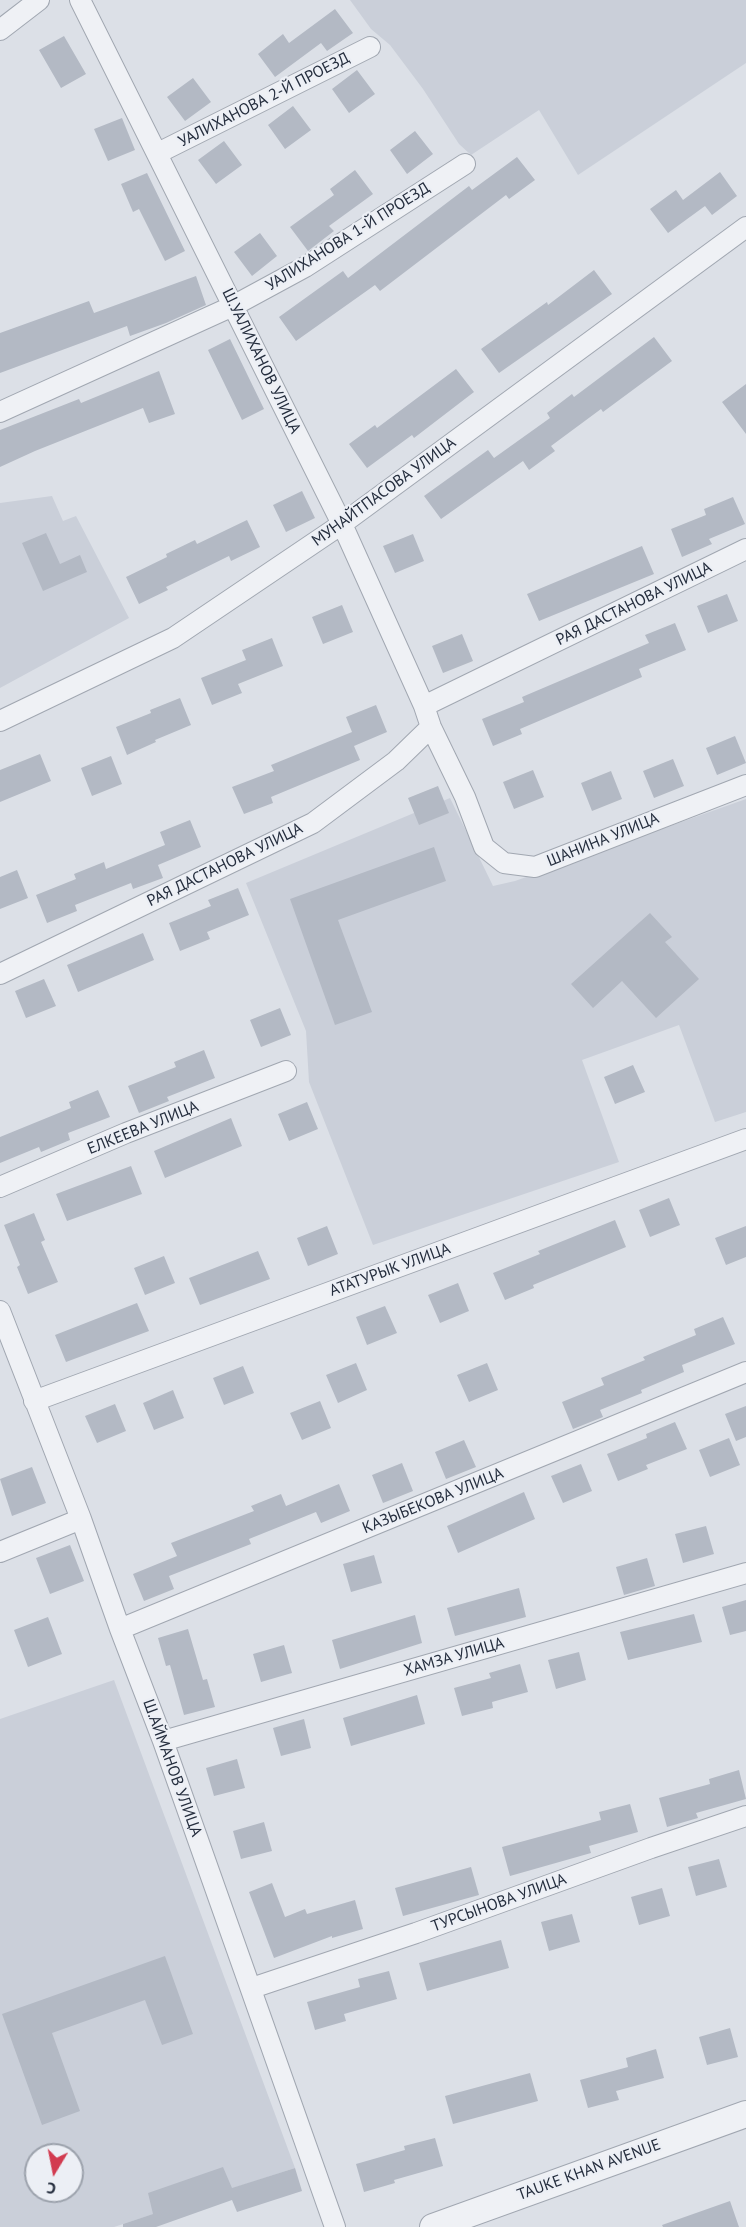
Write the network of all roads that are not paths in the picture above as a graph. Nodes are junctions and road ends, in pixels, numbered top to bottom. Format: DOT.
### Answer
graph roads {
  1 [pos="39,0"];
  2 [pos="80,0"];
  3 [pos="0,30"];
  4 [pos="370,47"];
  5 [pos="158,153"];
  6 [pos="465,165"];
  7 [pos="746,227"];
  8 [pos="233,306"];
  9 [pos="0,411"];
  10 [pos="342,524"];
  11 [pos="746,549"];
  12 [pos="424,706"];
  13 [pos="0,721"];
  14 [pos="431,727"];
  15 [pos="746,784"];
  16 [pos="0,974"];
  17 [pos="286,1071"];
  18 [pos="746,1139"];
  19 [pos="0,1186"];
  20 [pos="2,1323"];
  21 [pos="746,1372"];
  22 [pos="34,1401"];
  23 [pos="81,1519"];
  24 [pos="0,1552"];
  25 [pos="746,1573"];
  26 [pos="120,1629"];
  27 [pos="163,1740"];
  28 [pos="746,1816"];
  29 [pos="252,1988"];
  30 [pos="746,2114"];
  31 [pos="335,2227"];
  32 [pos="433,2227"];
  1 -- 3 [label="street"];
  2 -- 5 [label="street, Ш.УАЛИХАНОВ УЛИЦА"];
  4 -- 5 [label="street, УАЛИХАНОВА 2-Й ПРОЕЗД"];
  5 -- 8 [label="street, Ш.УАЛИХАНОВ УЛИЦА"];
  6 -- 8 [label="street, УАЛИХАНОВА 1-Й ПРОЕЗД"];
  7 -- 10 [label="street, МУНАЙТПАСОВА УЛИЦА"];
  8 -- 9 [label="street, УАЛИХАНОВА 1-Й ПРОЕЗД"];
  8 -- 10 [label="street, Ш.УАЛИХАНОВ УЛИЦА"];
  10 -- 12 [label="street, Ш.УАЛИХАНОВ УЛИЦА"];
  10 -- 13 [label="street, МУНАЙТПАСОВА УЛИЦА"];
  11 -- 12 [label="street, РАЯ ДАСТАНОВА УЛИЦА"];
  12 -- 14 [label="street, Ш.УАЛИХАНОВ УЛИЦА"];
  14 -- 15 [label="street, ШАНИНА УЛИЦА"];
  14 -- 16 [label="street, РАЯ ДАСТАНОВА УЛИЦА"];
  17 -- 19 [label="street, ЕЛКЕЕВА УЛИЦА"];
  18 -- 22 [label="street, АТАТУРЫК УЛИЦА"];
  20 -- 22 [label="street, Ш.АЙМАНОВ УЛИЦА"];
  21 -- 26 [label="street, КАЗЫБЕКОВА УЛИЦА"];
  22 -- 23 [label="street, Ш.АЙМАНОВ УЛИЦА"];
  23 -- 24 [label="street"];
  23 -- 26 [label="street, Ш.АЙМАНОВ УЛИЦА"];
  25 -- 27 [label="street, ХАМЗА УЛИЦА"];
  26 -- 27 [label="street, Ш.АЙМАНОВ УЛИЦА"];
  27 -- 29 [label="street, Ш.АЙМАНОВ УЛИЦА"];
  28 -- 29 [label="street, ТУРСЫНОВА УЛИЦА"];
  29 -- 31 [label="street, Ш.АЙМАНОВ УЛИЦА"];
  30 -- 32 [label="street, TAUKE KHAN AVENUE"];
}
